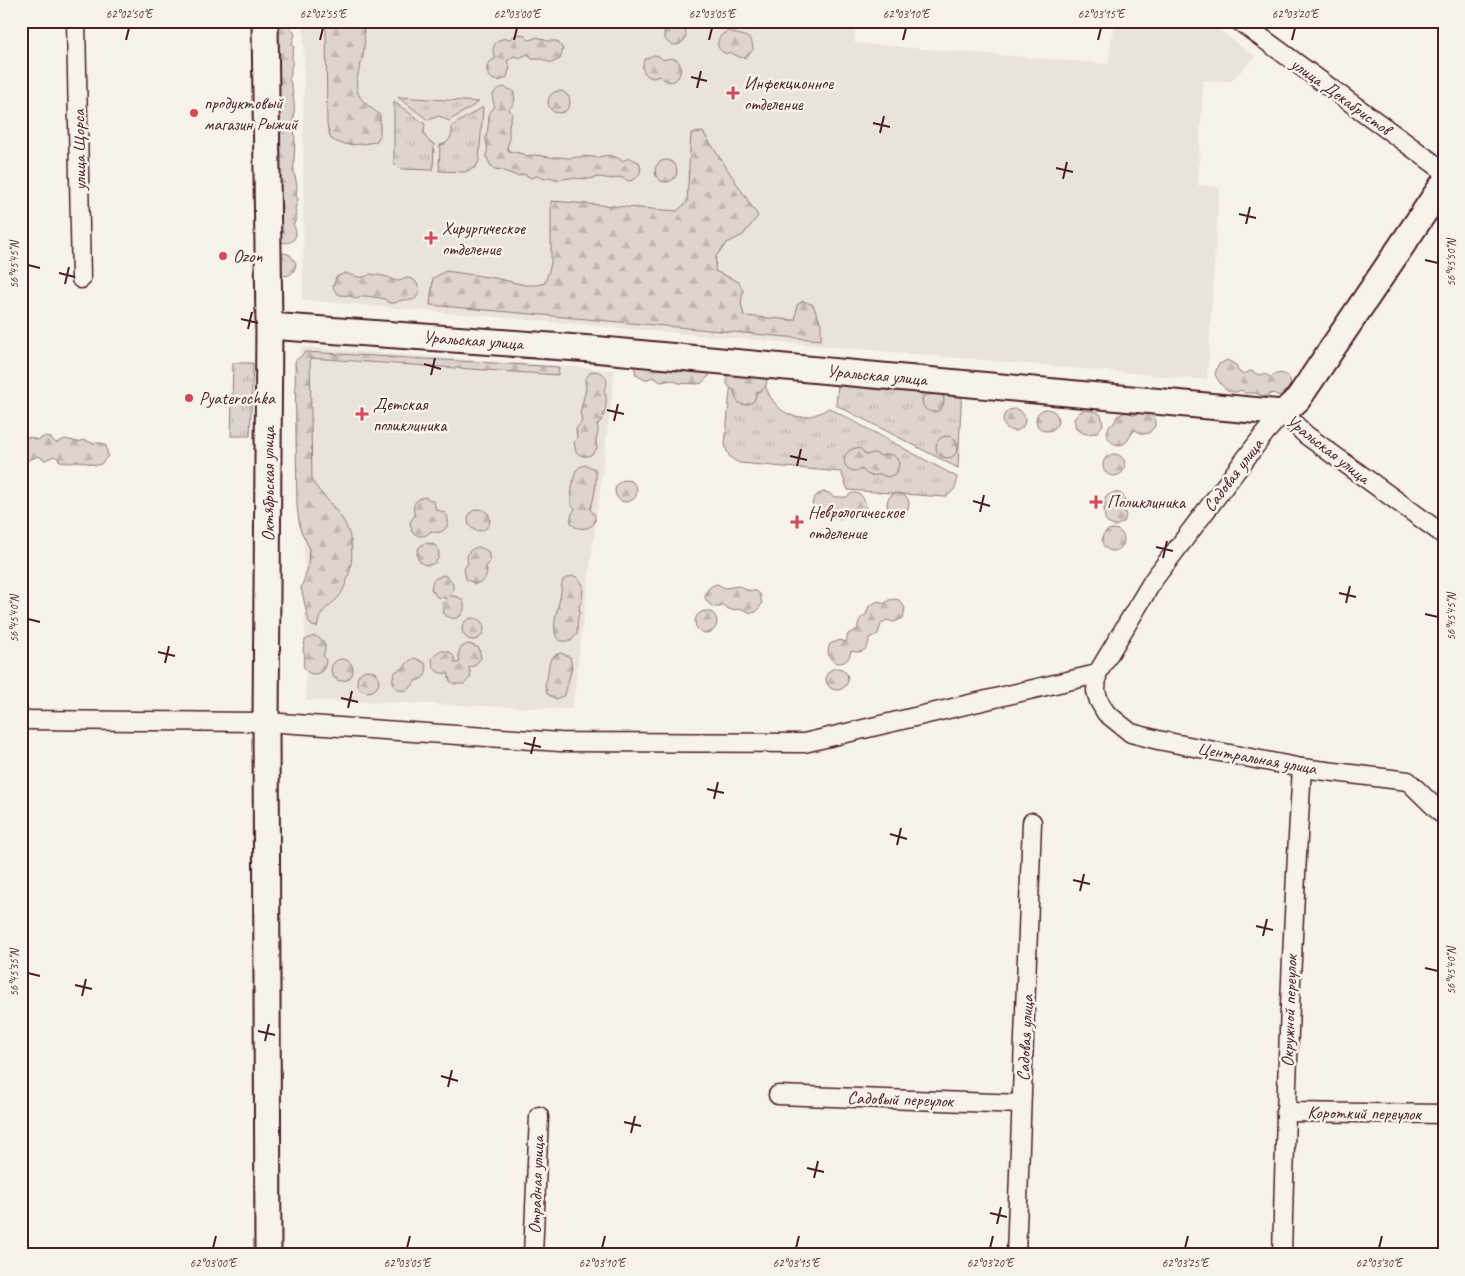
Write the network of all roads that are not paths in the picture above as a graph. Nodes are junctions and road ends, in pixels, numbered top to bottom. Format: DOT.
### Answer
graph roads {
  1 [pos="76,21"];
  2 [pos="265,21"];
  3 [pos="1239,21"];
  4 [pos="1444,171"];
  5 [pos="1444,183"];
  6 [pos="81,279"];
  7 [pos="269,326"];
  8 [pos="1283,413"];
  9 [pos="1444,535"];
  10 [pos="1097,674"];
  11 [pos="21,720"];
  12 [pos="266,722"];
  13 [pos="1302,768"];
  14 [pos="1444,816"];
  15 [pos="1032,822"];
  16 [pos="778,1095"];
  17 [pos="1021,1104"];
  18 [pos="1285,1112"];
  19 [pos="1444,1114"];
  20 [pos="539,1116"];
  21 [pos="268,1255"];
  22 [pos="533,1255"];
  23 [pos="1016,1255"];
  24 [pos="1282,1255"];
  1 -- 6 [label="street, улица Щорса"];
  2 -- 7 [label="street, Октябрьская улица"];
  3 -- 4 [label="street, улица Декабристов"];
  5 -- 8 [label="street, Садовая улица"];
  7 -- 8 [label="street, Уральская улица"];
  7 -- 12 [label="street, Октябрьская улица"];
  8 -- 9 [label="street, Уральская улица"];
  8 -- 10 [label="street, Садовая улица"];
  10 -- 12 [label="street"];
  10 -- 13 [label="street, Центральная улица"];
  11 -- 12 [label="street"];
  12 -- 21 [label="street, Октябрьская улица"];
  13 -- 14 [label="street, Центральная улица"];
  13 -- 18 [label="street, Окружной переулок"];
  15 -- 17 [label="street, Садовая улица"];
  16 -- 17 [label="street, Садовый переулок"];
  17 -- 23 [label="street, Садовая улица"];
  18 -- 19 [label="street, Короткий переулок"];
  18 -- 24 [label="street, Окружной переулок"];
  20 -- 22 [label="street, Отрадная улица"];
}
